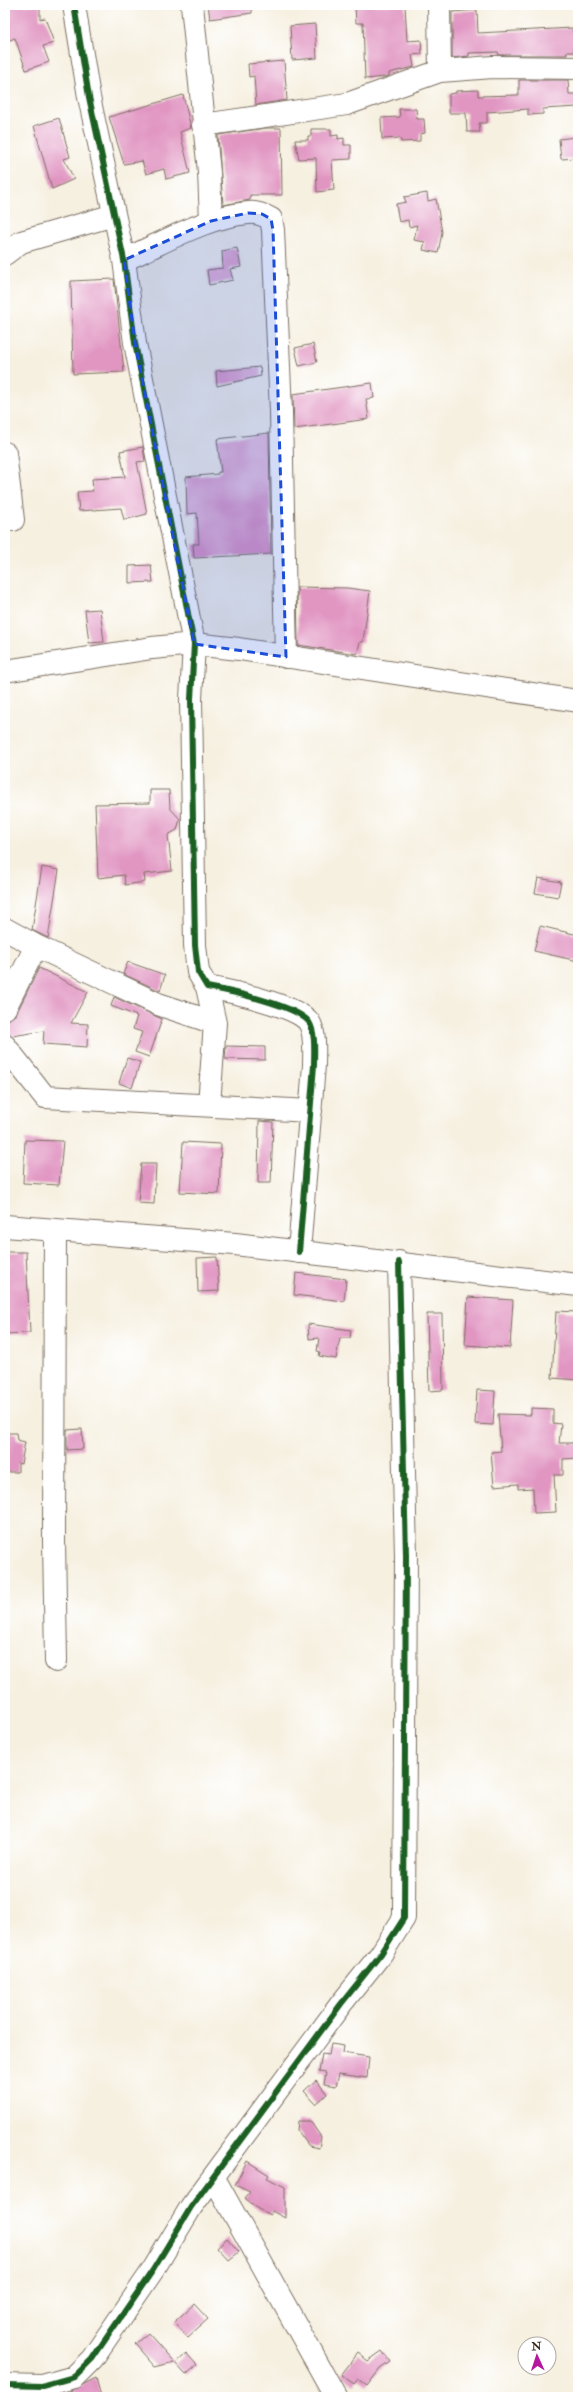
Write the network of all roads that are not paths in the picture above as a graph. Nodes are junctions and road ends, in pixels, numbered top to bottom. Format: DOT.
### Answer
graph roads {
  1 [pos="74,5"];
  2 [pos="192,5"];
  3 [pos="439,5"];
  4 [pos="578,68"];
  5 [pos="440,71"];
  6 [pos="203,126"];
  7 [pos="114,215"];
  8 [pos="211,222"];
  9 [pos="5,254"];
  10 [pos="124,260"];
  11 [pos="5,453"];
  12 [pos="13,520"];
  13 [pos="194,644"];
  14 [pos="286,657"];
  15 [pos="5,671"];
  16 [pos="578,701"];
  17 [pos="5,929"];
  18 [pos="36,946"];
  19 [pos="207,987"];
  20 [pos="5,1008"];
  21 [pos="215,1023"];
  22 [pos="5,1046"];
  23 [pos="209,1104"];
  24 [pos="311,1111"];
  25 [pos="5,1226"];
  26 [pos="55,1230"];
  27 [pos="299,1252"];
  28 [pos="399,1262"];
  29 [pos="578,1285"];
  30 [pos="56,1661"];
  31 [pos="214,2178"];
  32 [pos="5,2385"];
  33 [pos="336,2397"];
  1 -- 7 [label="street"];
  2 -- 6 [label="street"];
  3 -- 5 [label="street"];
  4 -- 5 [label="street"];
  5 -- 6 [label="street"];
  6 -- 8 [label="street"];
  7 -- 9 [label="street"];
  7 -- 10 [label="street"];
  8 -- 10 [label="street"];
  8 -- 14 [label="street"];
  10 -- 13 [label="street"];
  11 -- 12 [label="street"];
  13 -- 14 [label="street"];
  13 -- 15 [label="street"];
  13 -- 19 [label="street"];
  14 -- 16 [label="street"];
  17 -- 18 [label="street"];
  18 -- 20 [label="street"];
  18 -- 21 [label="street"];
  19 -- 21 [label="street"];
  19 -- 24 [label="street"];
  21 -- 23 [label="street"];
  22 -- 23 [label="street"];
  23 -- 24 [label="street"];
  24 -- 27 [label="street"];
  25 -- 26 [label="street"];
  26 -- 27 [label="street"];
  26 -- 30 [label="street"];
  27 -- 28 [label="street"];
  28 -- 29 [label="street"];
  28 -- 31 [label="street"];
  31 -- 32 [label="street"];
  31 -- 33 [label="street"];
}
